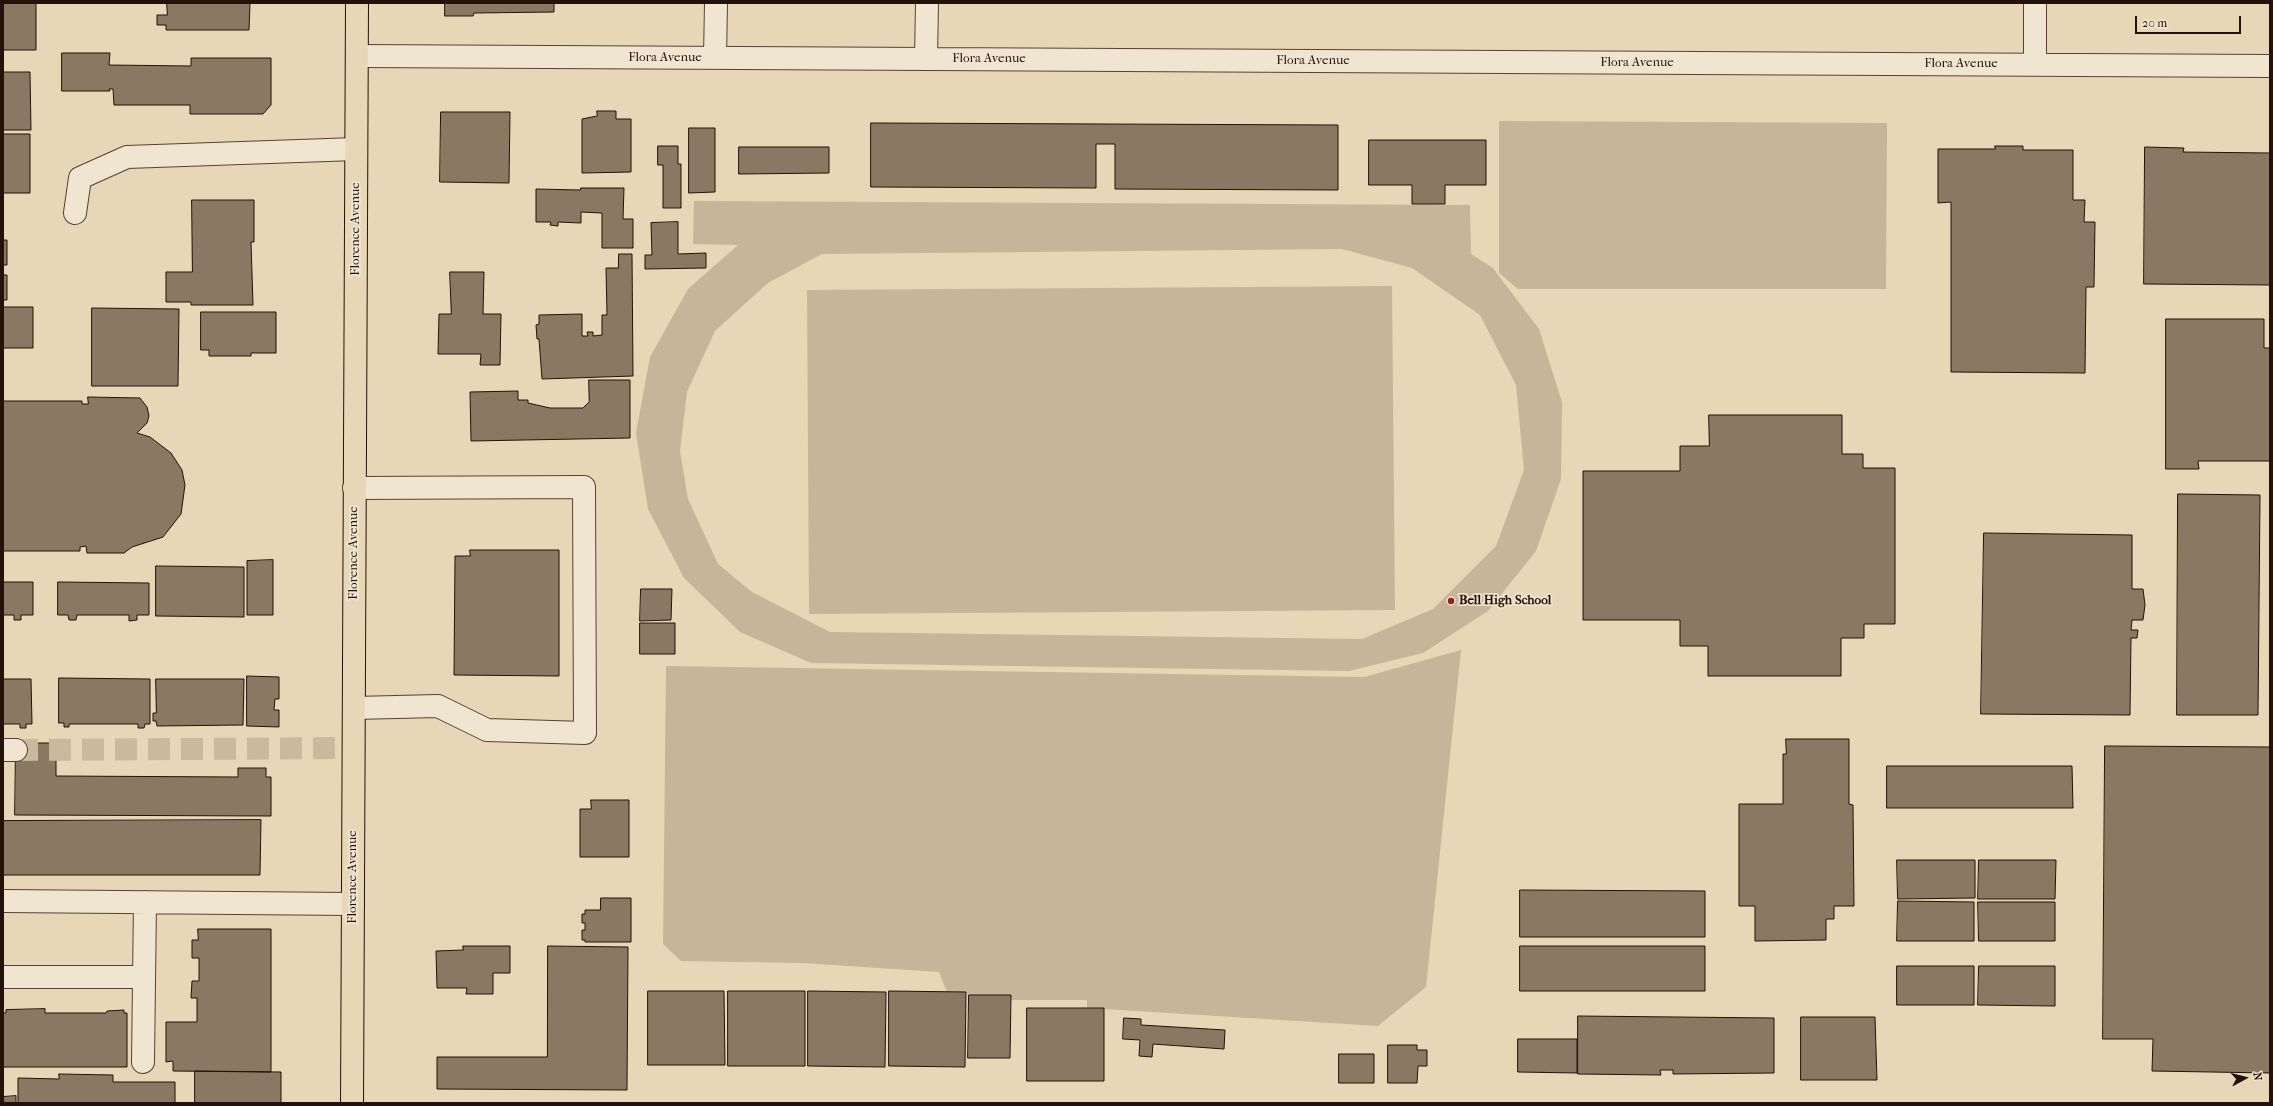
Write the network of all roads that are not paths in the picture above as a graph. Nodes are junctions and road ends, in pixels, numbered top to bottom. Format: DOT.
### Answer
graph roads {
  1 [pos="357,3"];
  2 [pos="716,3"];
  3 [pos="928,3"];
  4 [pos="2035,3"];
  5 [pos="357,56"];
  6 [pos="715,58"];
  7 [pos="926,59"];
  8 [pos="2035,64"];
  9 [pos="2270,66"];
  10 [pos="356,149"];
  11 [pos="75,213"];
  12 [pos="354,488"];
  13 [pos="354,708"];
  14 [pos="3,901"];
  15 [pos="145,902"];
  16 [pos="353,904"];
  17 [pos="3,977"];
  18 [pos="144,977"];
  19 [pos="143,1062"];
  20 [pos="352,1103"];
  1 -- 5 [label="main road, Florence Avenue"];
  2 -- 6 [label="street"];
  3 -- 7 [label="street"];
  4 -- 8 [label="street"];
  5 -- 6 [label="street, Flora Avenue"];
  5 -- 10 [label="main road, Florence Avenue"];
  6 -- 7 [label="street, Flora Avenue"];
  7 -- 8 [label="street, Flora Avenue"];
  8 -- 9 [label="street, Flora Avenue"];
  10 -- 11 [label="street"];
  10 -- 12 [label="main road, Florence Avenue"];
  12 -- 13 [label="main road, Florence Avenue"];
  12 -- 13 [label="street"];
  13 -- 16 [label="main road, Florence Avenue"];
  14 -- 15 [label="street"];
  15 -- 16 [label="street"];
  15 -- 18 [label="street"];
  16 -- 20 [label="main road, Florence Avenue"];
  17 -- 18 [label="street"];
  18 -- 19 [label="street"];
}
